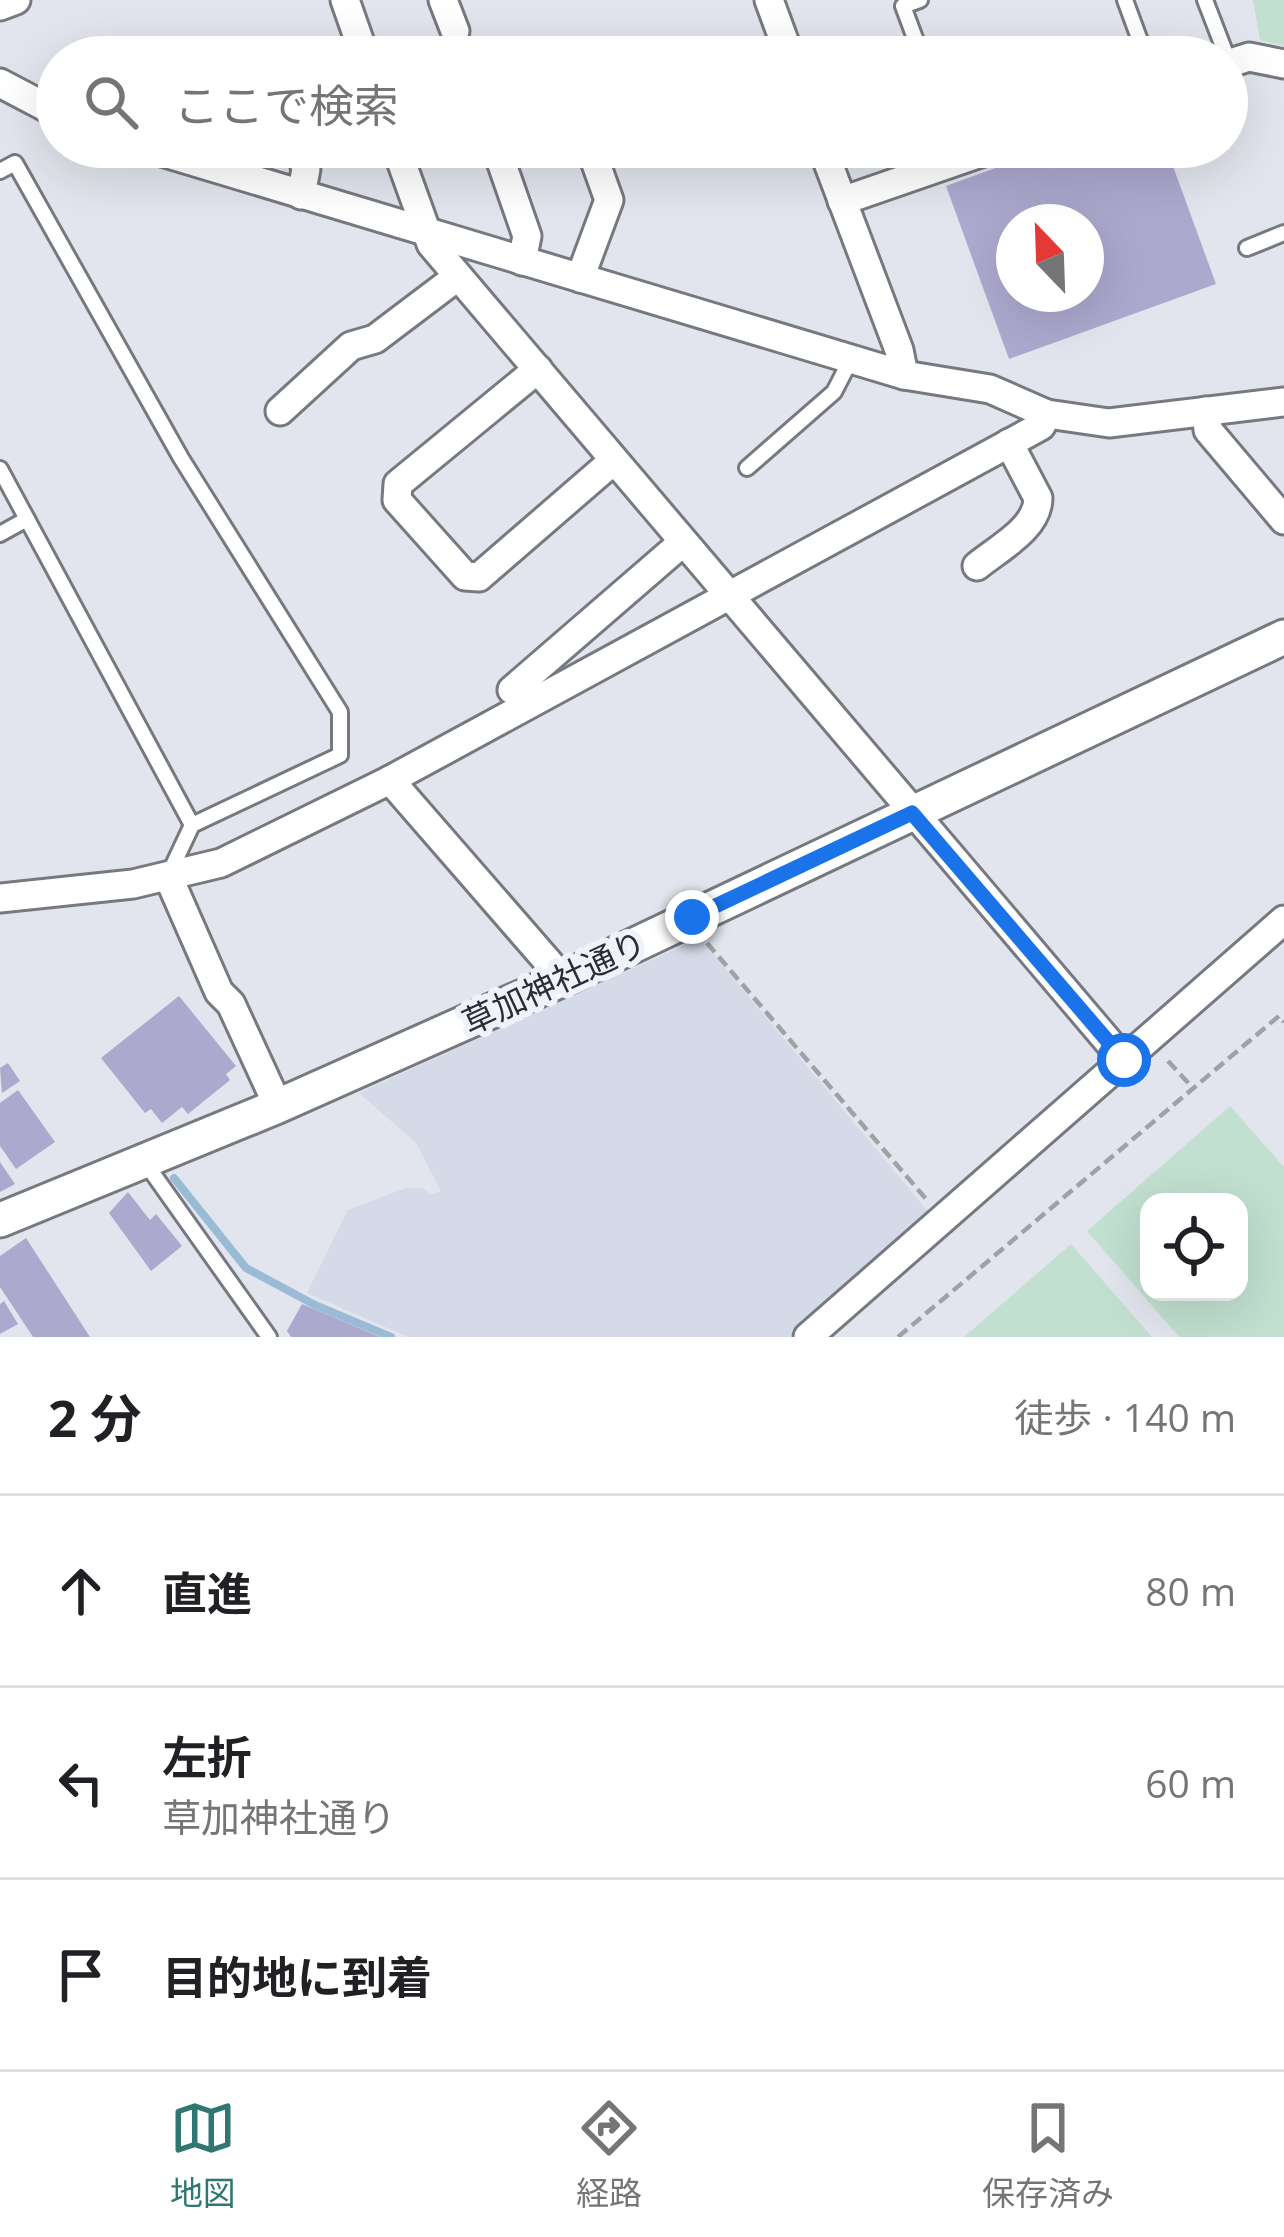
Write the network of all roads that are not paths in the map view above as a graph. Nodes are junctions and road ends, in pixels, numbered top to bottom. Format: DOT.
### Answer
graph roads {
  1 [pos="16,0"];
  2 [pos="345,0"];
  3 [pos="443,0"];
  4 [pos="769,0"];
  5 [pos="920,0"];
  6 [pos="1125,0"];
  7 [pos="1205,0"];
  8 [pos="0,6"];
  9 [pos="454,32"];
  10 [pos="358,36"];
  11 [pos="782,36"];
  12 [pos="914,36"];
  13 [pos="1138,36"];
  14 [pos="1218,36"];
  15 [pos="1248,57"];
  16 [pos="1284,64"];
  17 [pos="0,83"];
  18 [pos="36,102"];
  19 [pos="241,168"];
  20 [pos="306,168"];
  21 [pos="403,168"];
  22 [pos="503,168"];
  23 [pos="598,168"];
  24 [pos="830,168"];
  25 [pos="923,168"];
  26 [pos="0,171"];
  27 [pos="301,195"];
  28 [pos="842,201"];
  29 [pos="425,232"];
  30 [pos="1284,233"];
  31 [pos="1246,248"];
  32 [pos="521,261"];
  33 [pos="458,277"];
  34 [pos="580,278"];
  35 [pos="851,359"];
  36 [pos="538,369"];
  37 [pos="904,375"];
  38 [pos="1284,402"];
  39 [pos="280,411"];
  40 [pos="1206,411"];
  41 [pos="1047,414"];
  42 [pos="1009,443"];
  43 [pos="614,460"];
  44 [pos="747,468"];
  45 [pos="0,469"];
  46 [pos="27,519"];
  47 [pos="1284,520"];
  48 [pos="0,534"];
  49 [pos="682,543"];
  50 [pos="977,566"];
  51 [pos="730,596"];
  52 [pos="1284,637"];
  53 [pos="512,690"];
  54 [pos="390,780"];
  55 [pos="912,813"];
  56 [pos="191,825"];
  57 [pos="168,876"];
  58 [pos="0,898"];
  59 [pos="1284,920"];
  60 [pos="563,979"];
  61 [pos="1124,1060"];
  62 [pos="278,1106"];
  63 [pos="144,1161"];
  64 [pos="0,1220"];
  65 [pos="269,1337"];
  66 [pos="808,1337"];
  1 -- 8 [label="street"];
  2 -- 10 [label="street"];
  3 -- 9 [label="street"];
  4 -- 11 [label="street"];
  5 -- 12 [label="lane"];
  6 -- 13 [label="lane"];
  7 -- 14 [label="lane"];
  15 -- 16 [label="street"];
  17 -- 18 [label="street"];
  19 -- 27 [label="street"];
  20 -- 27 [label="street"];
  21 -- 29 [label="street"];
  22 -- 32 [label="street"];
  23 -- 34 [label="street"];
  24 -- 28 [label="street"];
  25 -- 28 [label="street"];
  26 -- 56 [label="lane"];
  27 -- 29 [label="street"];
  28 -- 37 [label="street"];
  29 -- 32 [label="street"];
  29 -- 33 [label="street"];
  30 -- 31 [label="lane"];
  32 -- 34 [label="street"];
  33 -- 36 [label="street"];
  33 -- 39 [label="street"];
  34 -- 35 [label="street"];
  35 -- 37 [label="street"];
  35 -- 44 [label="lane"];
  36 -- 43 [label="street"];
  36 -- 43 [label="street"];
  37 -- 41 [label="street"];
  38 -- 40 [label="street"];
  40 -- 41 [label="street"];
  40 -- 47 [label="street"];
  41 -- 42 [label="street"];
  42 -- 50 [label="street"];
  42 -- 51 [label="street"];
  43 -- 49 [label="street"];
  45 -- 46 [label="lane"];
  46 -- 48 [label="lane"];
  46 -- 56 [label="lane"];
  49 -- 51 [label="street"];
  49 -- 53 [label="street"];
  51 -- 54 [label="street"];
  51 -- 55 [label="street"];
  52 -- 55 [label="street, 草加神社通り"];
  54 -- 57 [label="street"];
  54 -- 60 [label="street"];
  55 -- 60 [label="street, 草加神社通り"];
  55 -- 61 [label="street"];
  56 -- 57 [label="lane"];
  57 -- 58 [label="street"];
  57 -- 62 [label="street"];
  59 -- 61 [label="street"];
  60 -- 62 [label="street, 草加神社通り"];
  61 -- 66 [label="street"];
  62 -- 63 [label="street, 草加神社通り"];
  63 -- 64 [label="street, 草加神社通り"];
  63 -- 65 [label="lane"];
}
